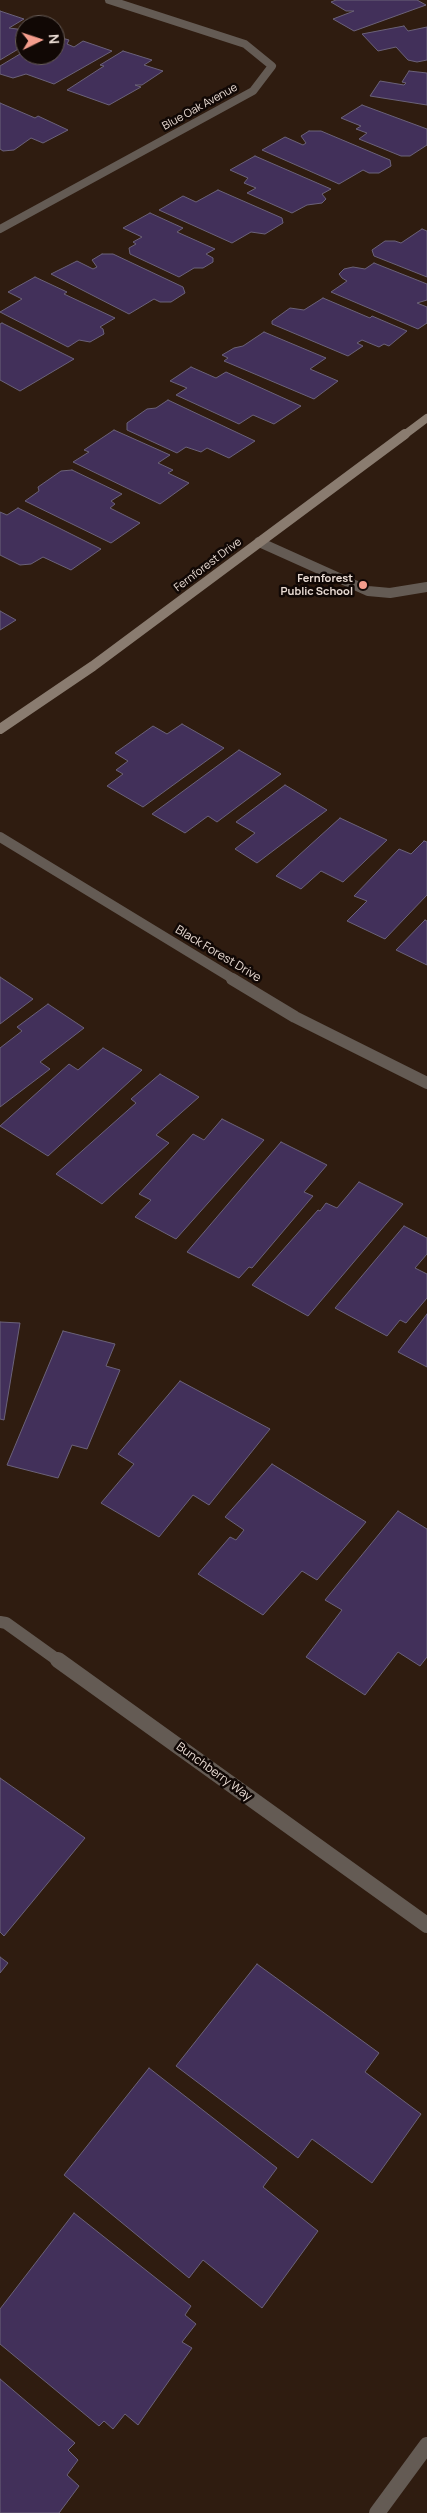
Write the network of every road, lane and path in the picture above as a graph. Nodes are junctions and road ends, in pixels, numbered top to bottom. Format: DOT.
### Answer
graph roads {
  1 [pos="109,0"];
  2 [pos="0,228"];
  3 [pos="427,418"];
  4 [pos="259,542"];
  5 [pos="427,587"];
  6 [pos="0,729"];
  7 [pos="0,837"];
  8 [pos="427,1083"];
  9 [pos="0,1622"];
  10 [pos="427,1925"];
  11 [pos="427,2445"];
  12 [pos="377,2513"];
  1 -- 2 [label="street, Blue Oak Avenue"];
  3 -- 4 [label="street, Fernforest Drive"];
  4 -- 5 [label="street"];
  4 -- 6 [label="street, Fernforest Drive"];
  7 -- 8 [label="street, Black Forest Drive"];
  9 -- 10 [label="street, Bunchberry Way"];
  11 -- 12 [label="street"];
}
